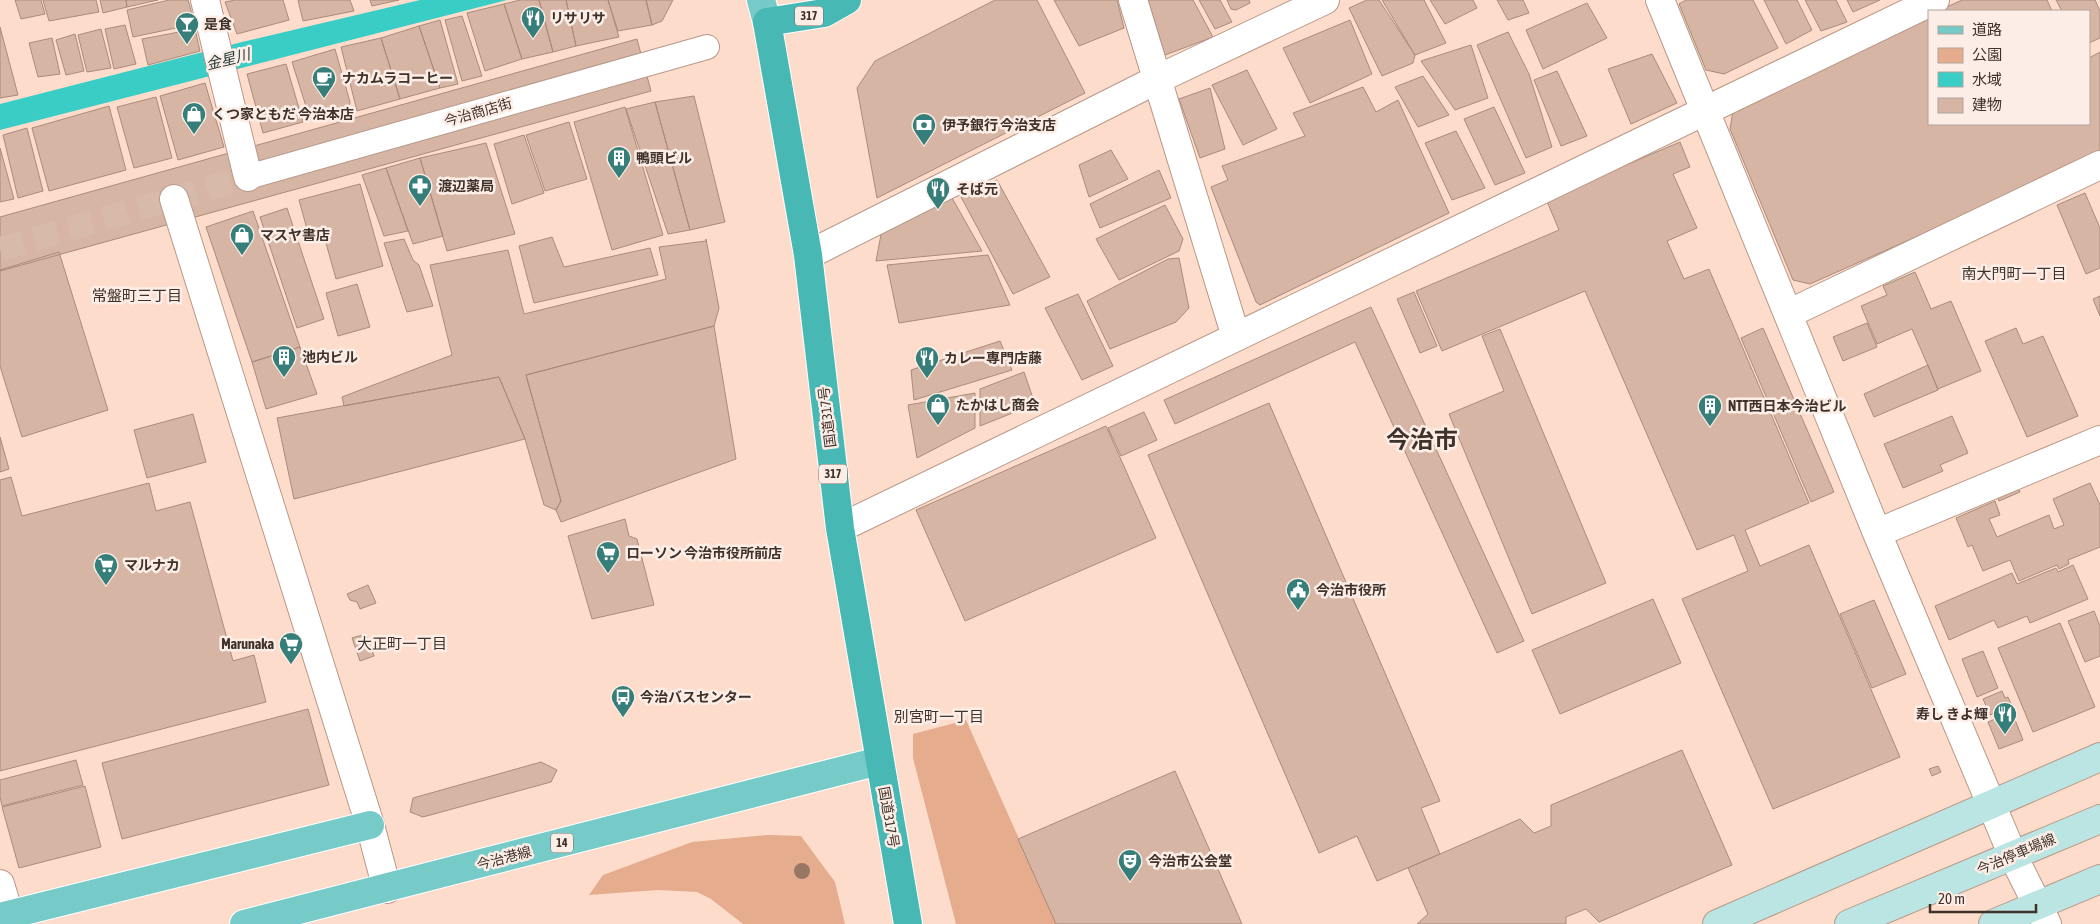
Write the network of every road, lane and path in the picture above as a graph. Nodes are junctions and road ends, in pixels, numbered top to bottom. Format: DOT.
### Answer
graph roads {
  1 [pos="205,0"];
  2 [pos="847,0"];
  3 [pos="1133,0"];
  4 [pos="1325,0"];
  5 [pos="1660,0"];
  6 [pos="1935,0"];
  7 [pos="764,11"];
  8 [pos="708,47"];
  9 [pos="1158,79"];
  10 [pos="1706,111"];
  11 [pos="2100,165"];
  12 [pos="248,177"];
  13 [pos="174,199"];
  14 [pos="808,255"];
  15 [pos="1788,314"];
  16 [pos="1236,338"];
  17 [pos="2100,440"];
  18 [pos="840,528"];
  19 [pos="1877,533"];
  20 [pos="2100,757"];
  21 [pos="879,761"];
  22 [pos="1991,804"];
  23 [pos="2100,819"];
  24 [pos="370,825"];
  25 [pos="2013,856"];
  26 [pos="2100,879"];
  27 [pos="0,884"];
  28 [pos="387,889"];
  29 [pos="2042,915"];
  30 [pos="312,916"];
  31 [pos="7,919"];
  32 [pos="244,924"];
  33 [pos="908,924"];
  34 [pos="1717,924"];
  35 [pos="1849,924"];
  36 [pos="1992,924"];
  1 -- 12 [label="street"];
  2 -- 7 [label="highway, 国道317号 / 317"];
  3 -- 9 [label="street"];
  4 -- 9 [label="street"];
  5 -- 10 [label="street"];
  6 -- 10 [label="street"];
  7 -- 14 [label="highway, 国道317号 / 317"];
  8 -- 12 [label="street, 今治商店街"];
  9 -- 14 [label="street"];
  9 -- 16 [label="street"];
  10 -- 15 [label="street"];
  10 -- 16 [label="street"];
  11 -- 15 [label="street"];
  13 -- 24 [label="street"];
  14 -- 18 [label="highway, 国道317号 / 317"];
  15 -- 19 [label="street"];
  16 -- 18 [label="street"];
  17 -- 19 [label="street"];
  18 -- 21 [label="highway, 国道317号 / 317"];
  19 -- 22 [label="street"];
  20 -- 22 [label="main road"];
  21 -- 28 [label="main road, 今治港線 / 14"];
  21 -- 33 [label="highway, 国道317号 / 317"];
  22 -- 25 [label="street"];
  22 -- 34 [label="main road"];
  23 -- 25 [label="main road, 今治停車場線"];
  24 -- 28 [label="street"];
  24 -- 31 [label="main road"];
  25 -- 29 [label="street"];
  25 -- 35 [label="main road, 今治停車場線"];
  26 -- 29 [label="main road"];
  27 -- 31 [label="street"];
  28 -- 30 [label="main road, 今治港線 / 14"];
  29 -- 36 [label="main road"];
  30 -- 32 [label="main road, 今治港線 / 14"];
}
